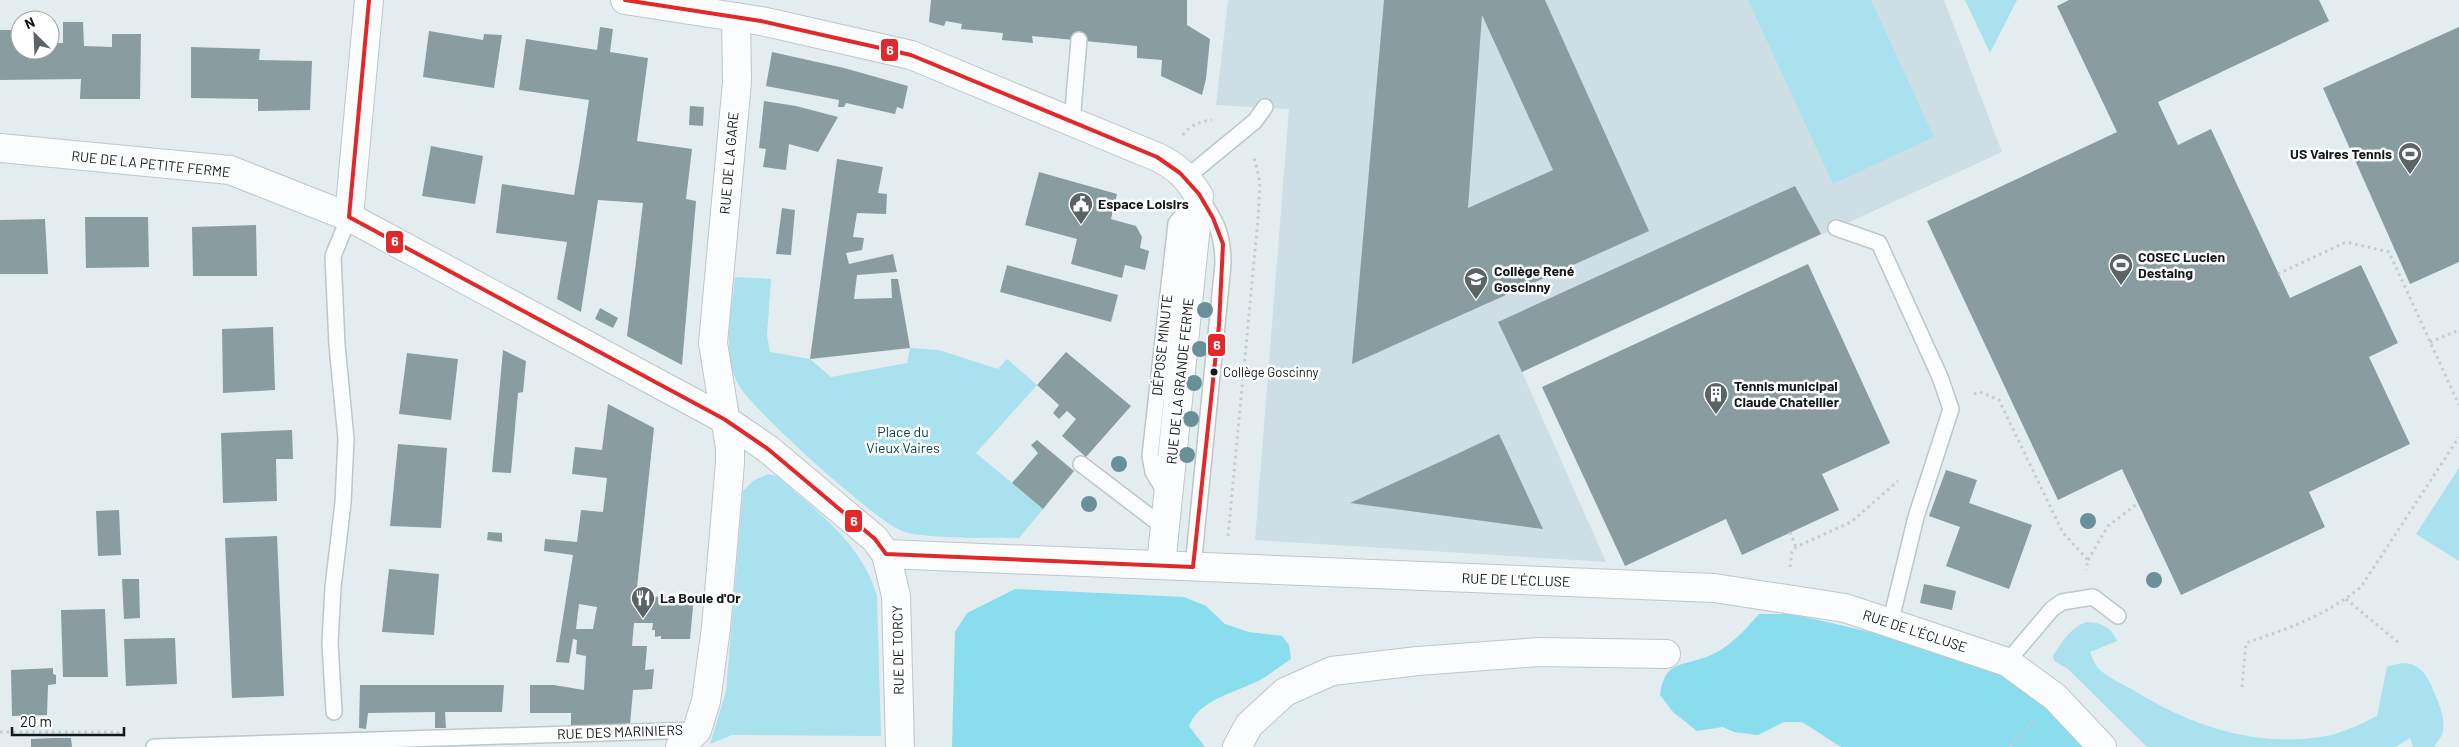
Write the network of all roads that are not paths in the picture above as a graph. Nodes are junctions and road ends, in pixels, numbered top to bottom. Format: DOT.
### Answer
graph roads {
  1 [pos="625,0"];
  2 [pos="371,3"];
  3 [pos="737,9"];
  4 [pos="1079,40"];
  5 [pos="1265,107"];
  6 [pos="1072,122"];
  7 [pos="0,148"];
  8 [pos="1193,187"];
  9 [pos="349,217"];
  10 [pos="1836,228"];
  11 [pos="724,419"];
  12 [pos="1081,464"];
  13 [pos="1165,528"];
  14 [pos="886,554"];
  15 [pos="1161,565"];
  16 [pos="1193,567"];
  17 [pos="2118,616"];
  18 [pos="1890,624"];
  19 [pos="1666,654"];
  20 [pos="2007,662"];
  21 [pos="334,712"];
  22 [pos="688,738"];
  23 [pos="154,747"];
  24 [pos="900,747"];
  25 [pos="1237,747"];
  26 [pos="2102,747"];
  1 -- 3 [label="street"];
  2 -- 9 [label="street"];
  3 -- 6 [label="street"];
  3 -- 11 [label="street, RUE DE LA GARE"];
  4 -- 6 [label="lane"];
  5 -- 8 [label="lane"];
  6 -- 8 [label="street"];
  7 -- 9 [label="street, RUE DE LA PETITE FERME"];
  8 -- 13 [label="street, RUE DE LA GRANDE FERME"];
  8 -- 16 [label="lane"];
  9 -- 11 [label="street, RUE DE LA PETITE FERME"];
  9 -- 21 [label="lane"];
  10 -- 18 [label="lane"];
  11 -- 14 [label="street, RUE DE LA PETITE FERME"];
  11 -- 22 [label="street"];
  12 -- 13 [label="lane"];
  13 -- 15 [label="street, RUE DE LA GRANDE FERME"];
  14 -- 15 [label="street, RUE DE L'ÉCLUSE"];
  14 -- 24 [label="street, RUE DE TORCY"];
  15 -- 16 [label="street, RUE DE L'ÉCLUSE"];
  16 -- 18 [label="street, RUE DE L'ÉCLUSE"];
  17 -- 20 [label="lane"];
  18 -- 20 [label="street, RUE DE L'ÉCLUSE"];
  19 -- 25 [label="street"];
  20 -- 26 [label="street, RUE DE L'ÉCLUSE"];
  22 -- 23 [label="lane, RUE DES MARINIERS"];
}
